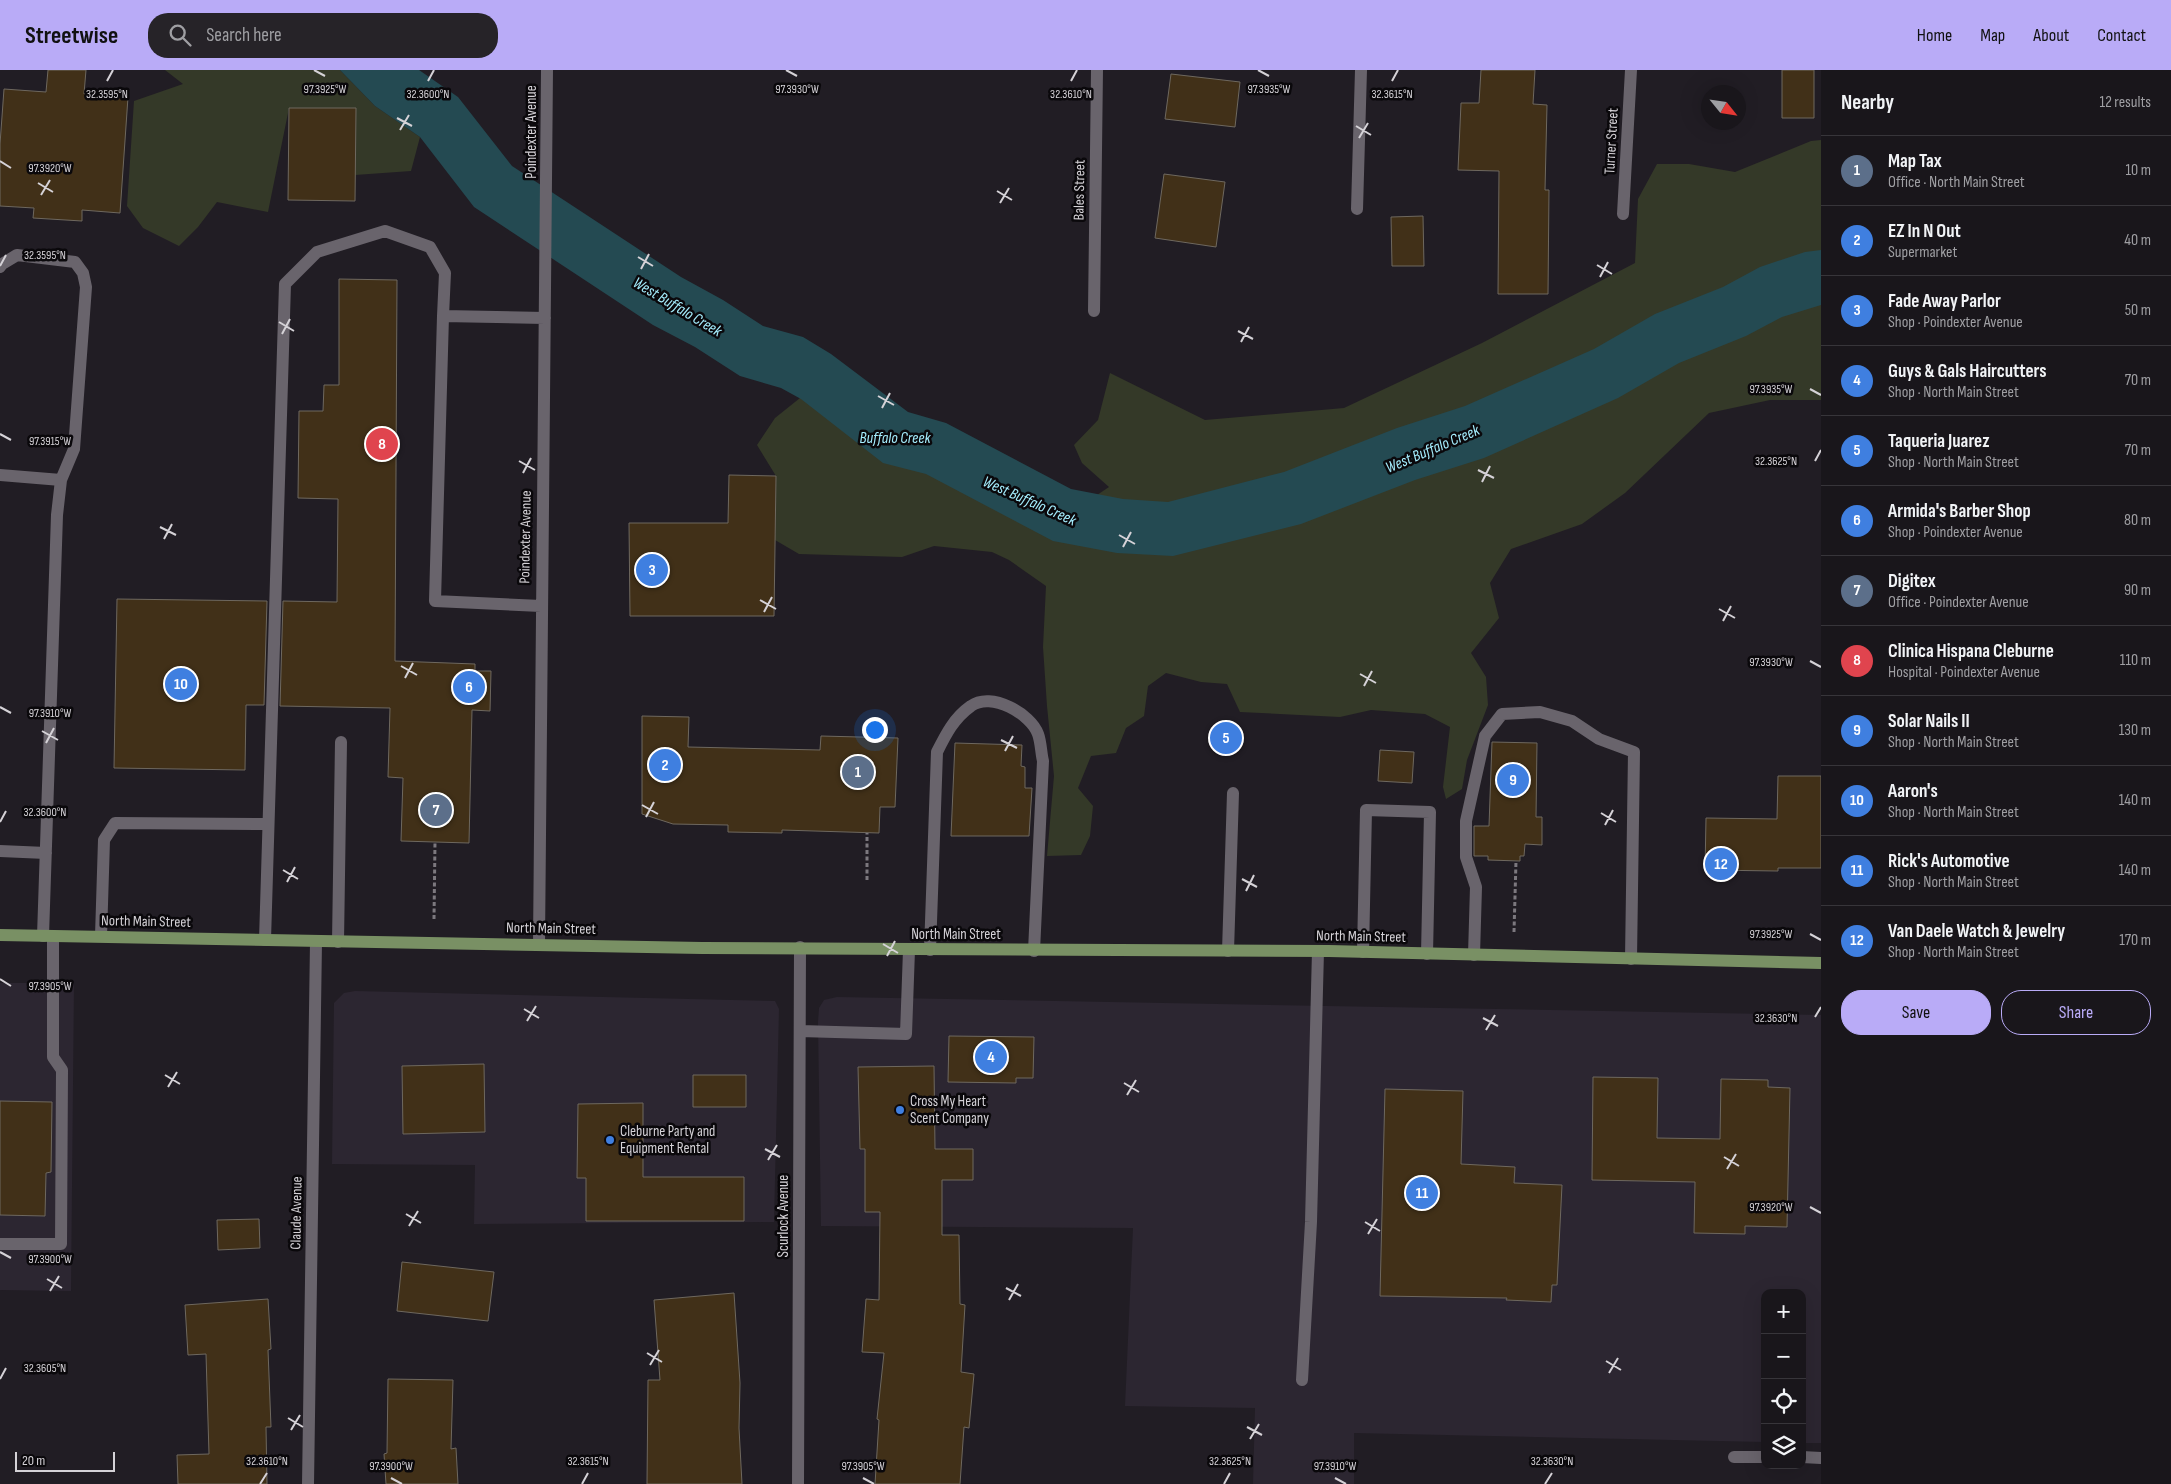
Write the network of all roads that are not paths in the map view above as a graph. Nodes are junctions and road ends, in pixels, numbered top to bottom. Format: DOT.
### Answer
graph roads {
  1 [pos="547,70"];
  2 [pos="1097,70"];
  3 [pos="1361,70"];
  4 [pos="1631,70"];
  5 [pos="1357,209"];
  6 [pos="1623,214"];
  7 [pos="0,267"];
  8 [pos="1094,311"];
  9 [pos="443,316"];
  10 [pos="545,318"];
  11 [pos="0,475"];
  12 [pos="61,480"];
  13 [pos="541,606"];
  14 [pos="341,742"];
  15 [pos="1232,793"];
  16 [pos="268,824"];
  17 [pos="0,851"];
  18 [pos="46,853"];
  19 [pos="0,935"];
  20 [pos="48,936"];
  21 [pos="101,936"];
  22 [pos="265,940"];
  23 [pos="316,942"];
  24 [pos="338,942"];
  25 [pos="539,944"];
  26 [pos="800,948"];
  27 [pos="909,950"];
  28 [pos="930,950"];
  29 [pos="1034,951"];
  30 [pos="1228,951"];
  31 [pos="1318,951"];
  32 [pos="1363,952"];
  33 [pos="1427,954"];
  34 [pos="1474,955"];
  35 [pos="1631,958"];
  36 [pos="1821,963"];
  37 [pos="800,1031"];
  38 [pos="0,1244"];
  39 [pos="1302,1380"];
  40 [pos="1734,1457"];
  41 [pos="1761,1457"];
  42 [pos="1806,1458"];
  43 [pos="1821,1458"];
  44 [pos="308,1484"];
  45 [pos="798,1484"];
  1 -- 10 [label="street, Poindexter Avenue"];
  2 -- 8 [label="street, Bales Street"];
  3 -- 5 [label="street"];
  4 -- 6 [label="street, Turner Street"];
  7 -- 12 [label="street"];
  9 -- 10 [label="street"];
  9 -- 13 [label="street"];
  9 -- 16 [label="street"];
  10 -- 13 [label="street, Poindexter Avenue"];
  11 -- 12 [label="street"];
  12 -- 18 [label="street"];
  13 -- 25 [label="street, Poindexter Avenue"];
  14 -- 24 [label="street"];
  15 -- 30 [label="street"];
  16 -- 21 [label="street"];
  16 -- 22 [label="street"];
  17 -- 18 [label="street"];
  18 -- 20 [label="street"];
  19 -- 20 [label="main road, North Main Street"];
  20 -- 21 [label="main road, North Main Street"];
  20 -- 38 [label="street"];
  21 -- 22 [label="main road, North Main Street"];
  22 -- 23 [label="main road, North Main Street"];
  23 -- 24 [label="main road, North Main Street"];
  23 -- 44 [label="street, Claude Avenue"];
  24 -- 25 [label="main road, North Main Street"];
  25 -- 26 [label="main road, North Main Street"];
  26 -- 27 [label="main road, North Main Street"];
  26 -- 37 [label="street, Scurlock Avenue"];
  27 -- 28 [label="main road, North Main Street"];
  27 -- 37 [label="street"];
  28 -- 29 [label="main road, North Main Street"];
  28 -- 29 [label="street"];
  29 -- 30 [label="main road, North Main Street"];
  30 -- 31 [label="main road, North Main Street"];
  31 -- 32 [label="main road, North Main Street"];
  31 -- 39 [label="street"];
  32 -- 33 [label="main road, North Main Street"];
  32 -- 33 [label="street"];
  33 -- 34 [label="main road, North Main Street"];
  34 -- 35 [label="main road, North Main Street"];
  34 -- 35 [label="street"];
  35 -- 36 [label="main road, North Main Street"];
  37 -- 45 [label="street, Scurlock Avenue"];
  40 -- 41 [label="street"];
  42 -- 43 [label="street"];
}
